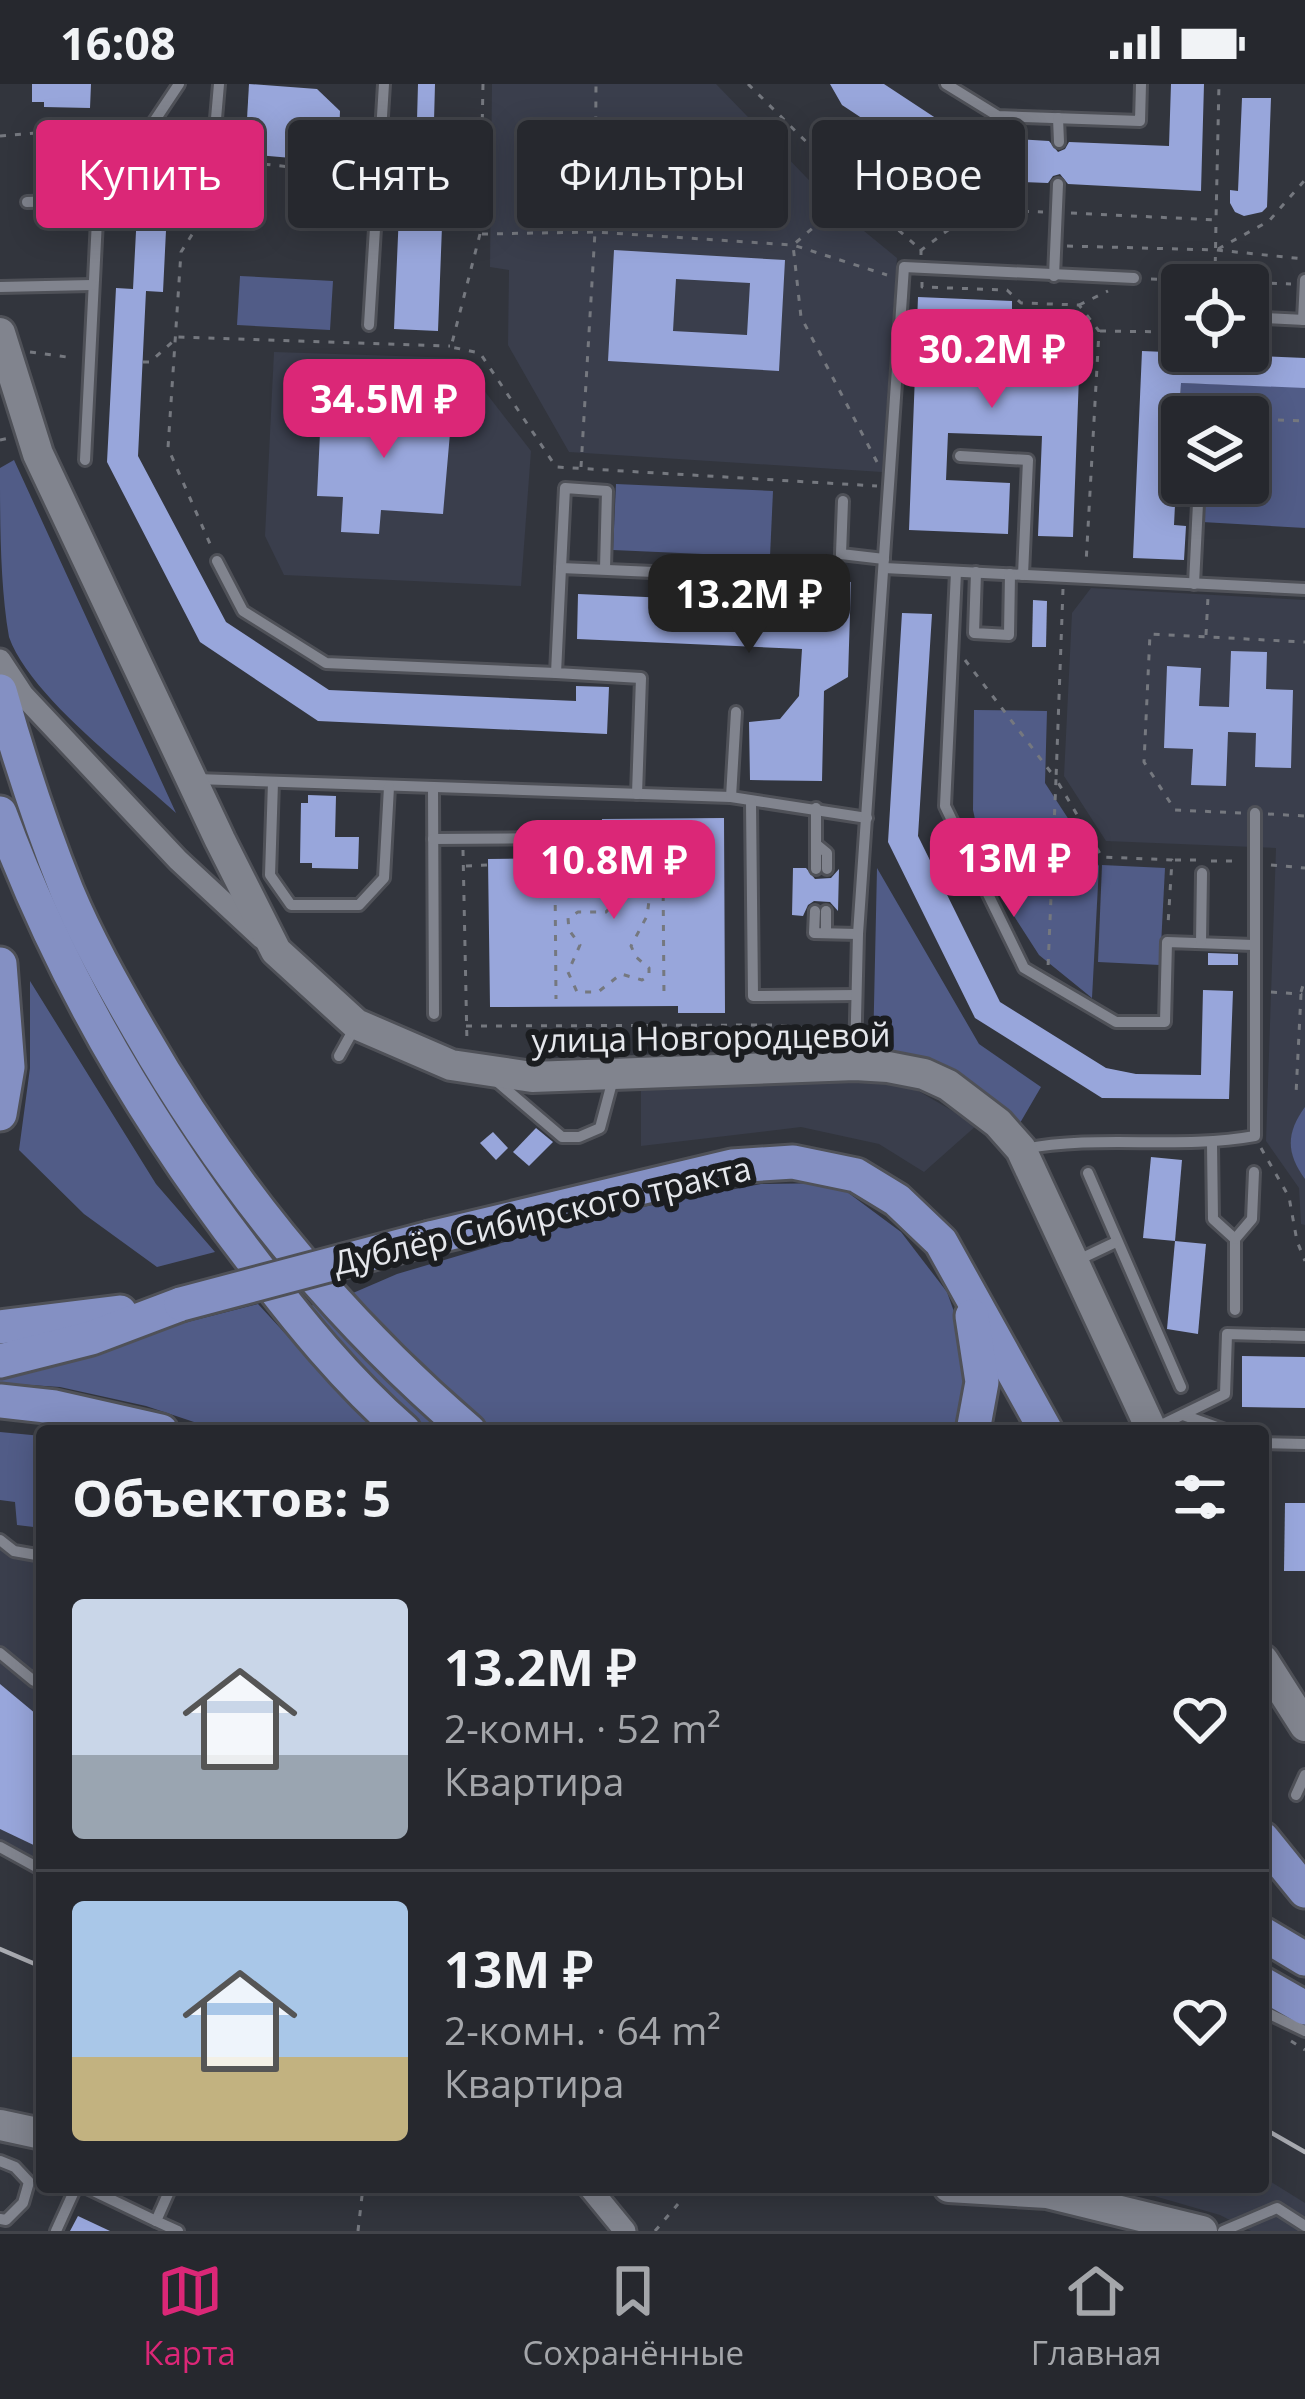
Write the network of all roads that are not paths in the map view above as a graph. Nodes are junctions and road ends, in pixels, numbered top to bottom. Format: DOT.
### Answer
graph roads {
  1 [pos="179,84"];
  2 [pos="219,84"];
  3 [pos="384,84"];
  4 [pos="946,84"];
  5 [pos="1141,84"];
  6 [pos="1058,118"];
  7 [pos="155,120"];
  8 [pos="216,120"];
  9 [pos="1059,142"];
  10 [pos="1058,184"];
  11 [pos="27,202"];
  12 [pos="1054,276"];
  13 [pos="1134,278"];
  14 [pos="1305,282"];
  15 [pos="92,285"];
  16 [pos="0,287"];
  17 [pos="1269,318"];
  18 [pos="1304,320"];
  19 [pos="369,325"];
  20 [pos="7,341"];
  21 [pos="960,457"];
  22 [pos="85,460"];
  23 [pos="843,501"];
  24 [pos="1198,504"];
  25 [pos="217,561"];
  26 [pos="884,563"];
  27 [pos="561,568"];
  28 [pos="604,569"];
  29 [pos="956,572"];
  30 [pos="976,572"];
  31 [pos="1017,574"];
  32 [pos="767,577"];
  33 [pos="1194,584"];
  34 [pos="1305,589"];
  35 [pos="0,660"];
  36 [pos="556,674"];
  37 [pos="0,692"];
  38 [pos="736,712"];
  39 [pos="192,778"];
  40 [pos="273,782"];
  41 [pos="389,787"];
  42 [pos="433,788"];
  43 [pos="637,794"];
  44 [pos="731,797"];
  45 [pos="751,802"];
  46 [pos="816,808"];
  47 [pos="1255,813"];
  48 [pos="0,814"];
  49 [pos="866,818"];
  50 [pos="433,839"];
  51 [pos="220,841"];
  52 [pos="562,858"];
  53 [pos="178,860"];
  54 [pos="822,869"];
  55 [pos="1202,873"];
  56 [pos="820,911"];
  57 [pos="858,934"];
  58 [pos="1201,942"];
  59 [pos="1253,945"];
  60 [pos="276,951"];
  61 [pos="0,964"];
  62 [pos="856,995"];
  63 [pos="434,1014"];
  64 [pos="356,1024"];
  65 [pos="339,1056"];
  66 [pos="855,1065"];
  67 [pos="487,1072"];
  68 [pos="614,1076"];
  69 [pos="0,1114"];
  70 [pos="1212,1144"];
  71 [pos="1021,1149"];
  72 [pos="1254,1172"];
  73 [pos="1088,1173"];
  74 [pos="1235,1239"];
  75 [pos="1116,1242"];
  76 [pos="1073,1262"];
  77 [pos="955,1263"];
  78 [pos="182,1304"];
  79 [pos="1235,1310"];
  80 [pos="0,1327"];
  81 [pos="1305,1336"];
  82 [pos="0,1361"];
  83 [pos="1181,1387"];
  84 [pos="9,1402"];
  85 [pos="1183,1415"];
  86 [pos="134,1425"];
  87 [pos="398,1425"];
  88 [pos="462,1425"];
  89 [pos="974,1425"];
  90 [pos="1043,1425"];
  91 [pos="1150,1425"];
  92 [pos="1162,1425"];
  93 [pos="1211,1425"];
  94 [pos="1269,1443"];
  95 [pos="1305,1444"];
  96 [pos="0,1540"];
  97 [pos="36,1555"];
  98 [pos="0,1653"];
  99 [pos="1269,1669"];
  100 [pos="36,1678"];
  101 [pos="1305,1726"];
  102 [pos="1305,1775"];
  103 [pos="1296,1795"];
  104 [pos="0,1847"];
  105 [pos="1269,1847"];
  106 [pos="36,1867"];
  107 [pos="1305,1892"];
  108 [pos="1269,1938"];
  109 [pos="1305,1959"];
  110 [pos="1269,1987"];
  111 [pos="1305,2008"];
  112 [pos="1269,2014"];
  113 [pos="1305,2031"];
  114 [pos="0,2125"];
  115 [pos="36,2133"];
  116 [pos="0,2162"];
  117 [pos="77,2193"];
  118 [pos="94,2193"];
  119 [pos="169,2193"];
  120 [pos="594,2193"];
  121 [pos="1058,2193"];
  122 [pos="0,2219"];
  123 [pos="157,2221"];
  124 [pos="1305,2226"];
  125 [pos="56,2231"];
  126 [pos="178,2231"];
  127 [pos="625,2231"];
  128 [pos="1202,2231"];
  129 [pos="1223,2231"];
  1 -- 7 [label="lane"];
  2 -- 8 [label="lane"];
  3 -- 19 [label="lane"];
  4 -- 6 [label="lane"];
  5 -- 6 [label="lane"];
  6 -- 9 [label="lane"];
  10 -- 12 [label="lane"];
  11 -- 15 [label="lane"];
  12 -- 13 [label="lane"];
  12 -- 26 [label="lane"];
  14 -- 18 [label="lane"];
  15 -- 16 [label="lane"];
  15 -- 22 [label="lane"];
  17 -- 18 [label="lane"];
  20 -- 39 [label="street, улица Новгородцевой"];
  21 -- 31 [label="lane"];
  23 -- 26 [label="lane"];
  24 -- 33 [label="lane"];
  25 -- 36 [label="lane"];
  26 -- 29 [label="lane"];
  26 -- 49 [label="lane"];
  27 -- 28 [label="lane"];
  27 -- 28 [label="lane"];
  27 -- 36 [label="lane"];
  28 -- 32 [label="lane"];
  29 -- 30 [label="lane"];
  29 -- 58 [label="lane"];
  30 -- 31 [label="lane"];
  30 -- 31 [label="lane"];
  31 -- 33 [label="lane"];
  33 -- 34 [label="lane"];
  35 -- 53 [label="street"];
  36 -- 43 [label="lane"];
  37 -- 88 [label="main road, Дублёр Сибирского тракта"];
  38 -- 44 [label="lane"];
  39 -- 40 [label="lane"];
  39 -- 51 [label="street, улица Новгородцевой"];
  40 -- 41 [label="lane"];
  40 -- 41 [label="lane"];
  41 -- 42 [label="lane"];
  42 -- 43 [label="lane"];
  42 -- 50 [label="lane"];
  43 -- 44 [label="lane"];
  44 -- 45 [label="lane"];
  45 -- 46 [label="lane"];
  45 -- 62 [label="lane"];
  46 -- 49 [label="lane"];
  46 -- 54 [label="lane"];
  47 -- 59 [label="lane"];
  48 -- 87 [label="main road"];
  49 -- 57 [label="lane"];
  50 -- 52 [label="lane"];
  50 -- 63 [label="lane"];
  51 -- 53 [label="street"];
  51 -- 60 [label="street, улица Новгородцевой"];
  53 -- 60 [label="street"];
  55 -- 58 [label="lane"];
  56 -- 57 [label="lane"];
  57 -- 62 [label="lane"];
  58 -- 59 [label="lane"];
  59 -- 70 [label="lane"];
  60 -- 64 [label="street, улица Новгородцевой"];
  61 -- 69 [label="main road"];
  62 -- 66 [label="lane"];
  64 -- 65 [label="lane"];
  64 -- 67 [label="street, улица Новгородцевой"];
  66 -- 68 [label="street, улица Новгородцевой"];
  66 -- 71 [label="street, улица Новгородцевой"];
  67 -- 68 [label="street, улица Новгородцевой"];
  67 -- 68 [label="lane"];
  70 -- 71 [label="lane"];
  70 -- 74 [label="lane"];
  71 -- 76 [label="street, улица Новгородцевой"];
  72 -- 74 [label="lane"];
  73 -- 75 [label="lane"];
  74 -- 79 [label="lane"];
  75 -- 76 [label="lane"];
  75 -- 83 [label="lane"];
  76 -- 91 [label="street, улица Новгородцевой"];
  77 -- 78 [label="main road, Дублёр Сибирского тракта, bridge"];
  77 -- 89 [label="main road, Дублёр Сибирского тракта"];
  77 -- 90 [label="main road, Дублёр Сибирского тракта"];
  78 -- 80 [label="main road, Дублёр Сибирского тракта"];
  78 -- 82 [label="main road, Дублёр Сибирского тракта"];
  81 -- 85 [label="lane"];
  84 -- 86 [label="main road"];
  85 -- 92 [label="lane"];
  85 -- 93 [label="lane"];
  94 -- 95 [label="lane"];
  96 -- 97 [label="lane"];
  98 -- 100 [label="lane"];
  99 -- 101 [label="street"];
  102 -- 103 [label="lane"];
  104 -- 106 [label="lane"];
  105 -- 107 [label="main road"];
  108 -- 109 [label="main road"];
  110 -- 111 [label="main road"];
  112 -- 113 [label="lane"];
  114 -- 115 [label="street"];
  116 -- 122 [label="lane"];
  117 -- 125 [label="lane"];
  118 -- 123 [label="lane"];
  119 -- 123 [label="lane"];
  120 -- 127 [label="street"];
  121 -- 128 [label="street"];
  123 -- 126 [label="lane"];
  124 -- 129 [label="lane"];
}
